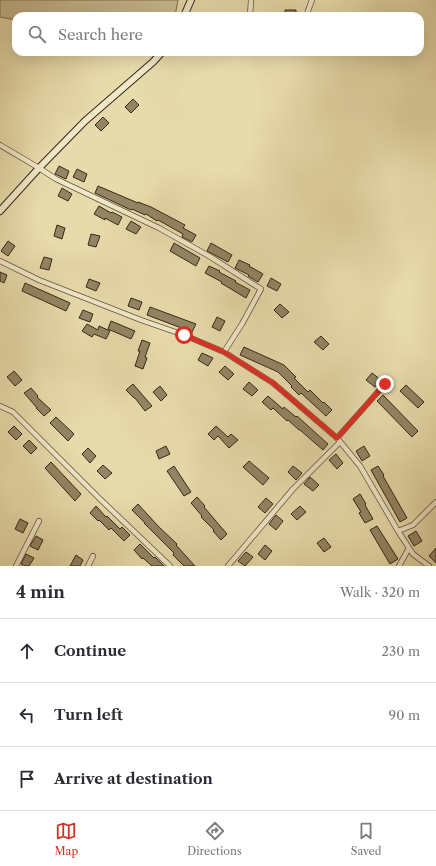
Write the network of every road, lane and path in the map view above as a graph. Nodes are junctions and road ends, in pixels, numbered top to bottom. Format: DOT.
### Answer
graph roads {
  1 [pos="191,0"];
  2 [pos="251,0"];
  3 [pos="312,0"];
  4 [pos="186,12"];
  5 [pos="250,12"];
  6 [pos="308,12"];
  7 [pos="158,56"];
  8 [pos="0,145"];
  9 [pos="39,168"];
  10 [pos="0,211"];
  11 [pos="0,261"];
  12 [pos="224,352"];
  13 [pos="385,384"];
  14 [pos="0,406"];
  15 [pos="338,440"];
  16 [pos="436,502"];
  17 [pos="39,521"];
  18 [pos="398,531"];
  19 [pos="409,548"];
  20 [pos="93,556"];
  21 [pos="16,566"];
  22 [pos="88,566"];
  23 [pos="170,566"];
  24 [pos="228,566"];
  25 [pos="399,566"];
  26 [pos="429,566"];
  1 -- 4 [label="street"];
  2 -- 5 [label="street"];
  3 -- 6 [label="street"];
  7 -- 9 [label="street"];
  8 -- 9 [label="street"];
  9 -- 10 [label="street"];
  9 -- 12 [label="street"];
  11 -- 12 [label="street"];
  12 -- 15 [label="street"];
  13 -- 15 [label="street"];
  14 -- 23 [label="street"];
  15 -- 18 [label="street"];
  15 -- 24 [label="street"];
  16 -- 18 [label="street"];
  17 -- 21 [label="street"];
  18 -- 19 [label="street"];
  19 -- 25 [label="street"];
  19 -- 26 [label="street"];
  20 -- 22 [label="street"];
}
